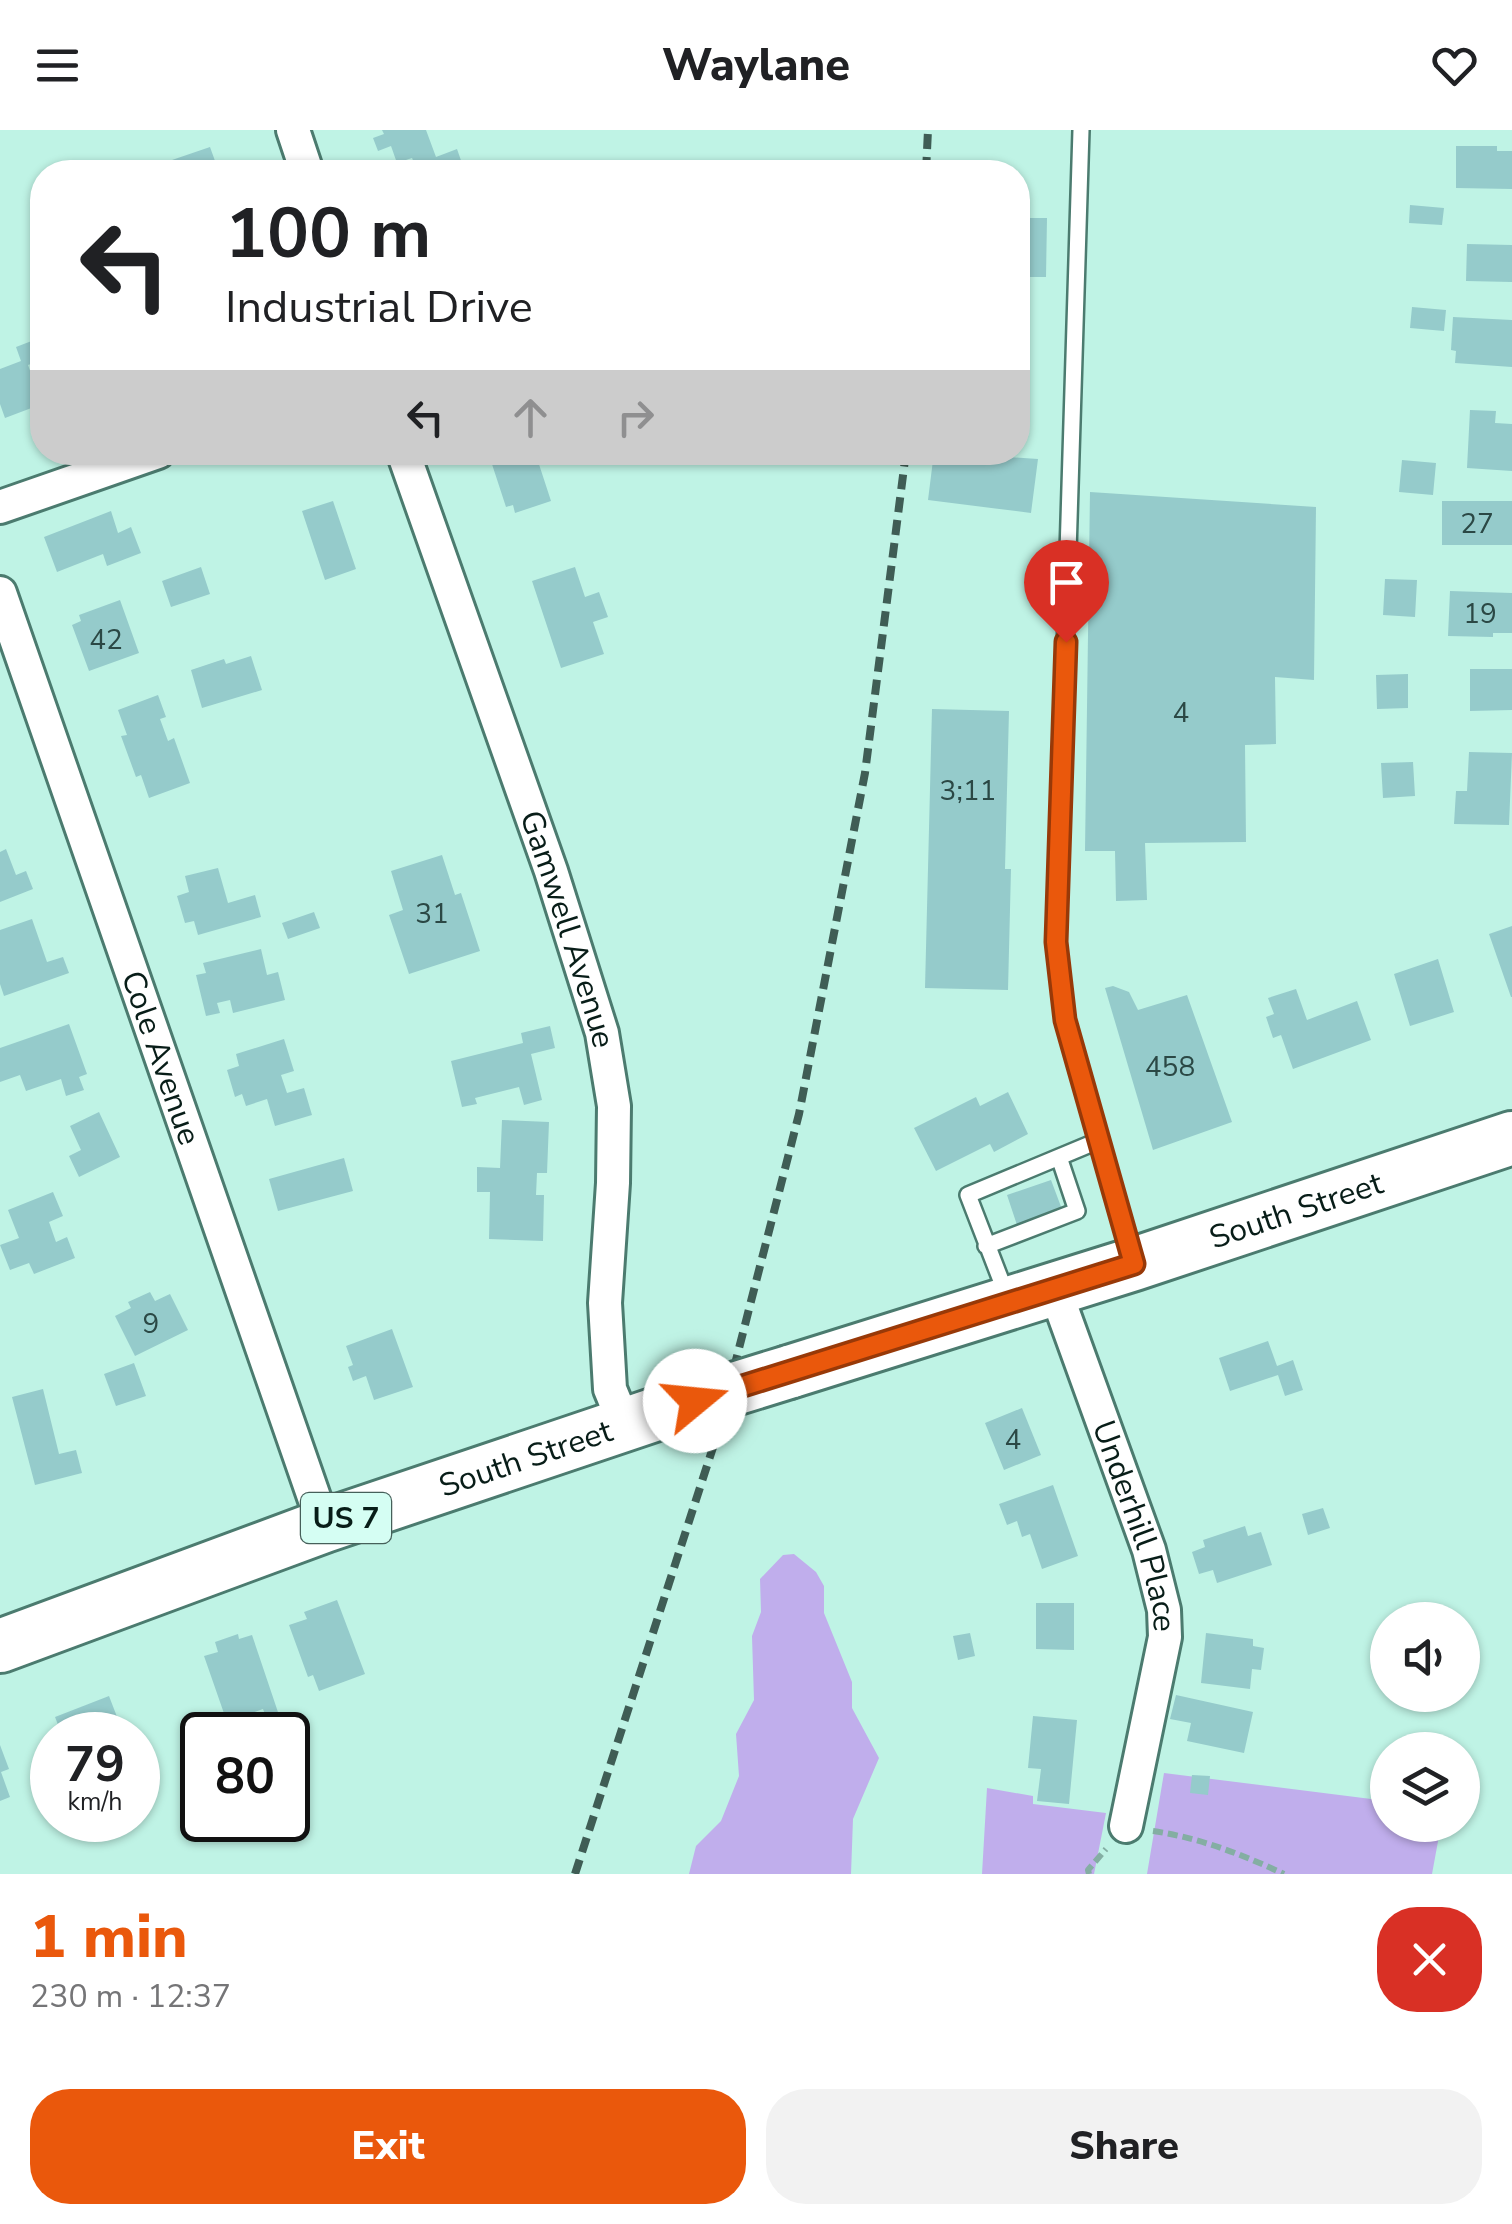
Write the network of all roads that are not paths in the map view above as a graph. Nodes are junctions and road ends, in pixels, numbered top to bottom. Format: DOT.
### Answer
graph roads {
  1 [pos="292,130"];
  2 [pos="1081,130"];
  3 [pos="303,160"];
  4 [pos="121,465"];
  5 [pos="408,465"];
  6 [pos="0,507"];
  7 [pos="0,593"];
  8 [pos="1512,1138"];
  9 [pos="1100,1140"];
  10 [pos="1059,1158"];
  11 [pos="986,1246"];
  12 [pos="1134,1264"];
  13 [pos="1033,1297"];
  14 [pos="624,1423"];
  15 [pos="324,1526"];
  16 [pos="0,1646"];
  17 [pos="1126,1826"];
  1 -- 3 [label="street"];
  2 -- 9 [label="lane"];
  4 -- 6 [label="street"];
  5 -- 14 [label="street, Gamwell Avenue"];
  7 -- 15 [label="street, Cole Avenue"];
  8 -- 12 [label="highway, South Street / US 7"];
  9 -- 10 [label="lane"];
  9 -- 12 [label="lane"];
  10 -- 11 [label="lane"];
  10 -- 11 [label="lane"];
  11 -- 13 [label="lane"];
  12 -- 13 [label="highway, South Street / US 7"];
  13 -- 14 [label="highway, South Street / US 7, bridge"];
  13 -- 17 [label="street, Underhill Place"];
  14 -- 15 [label="highway, South Street / US 7"];
  15 -- 16 [label="highway, South Street / US 7"];
}
